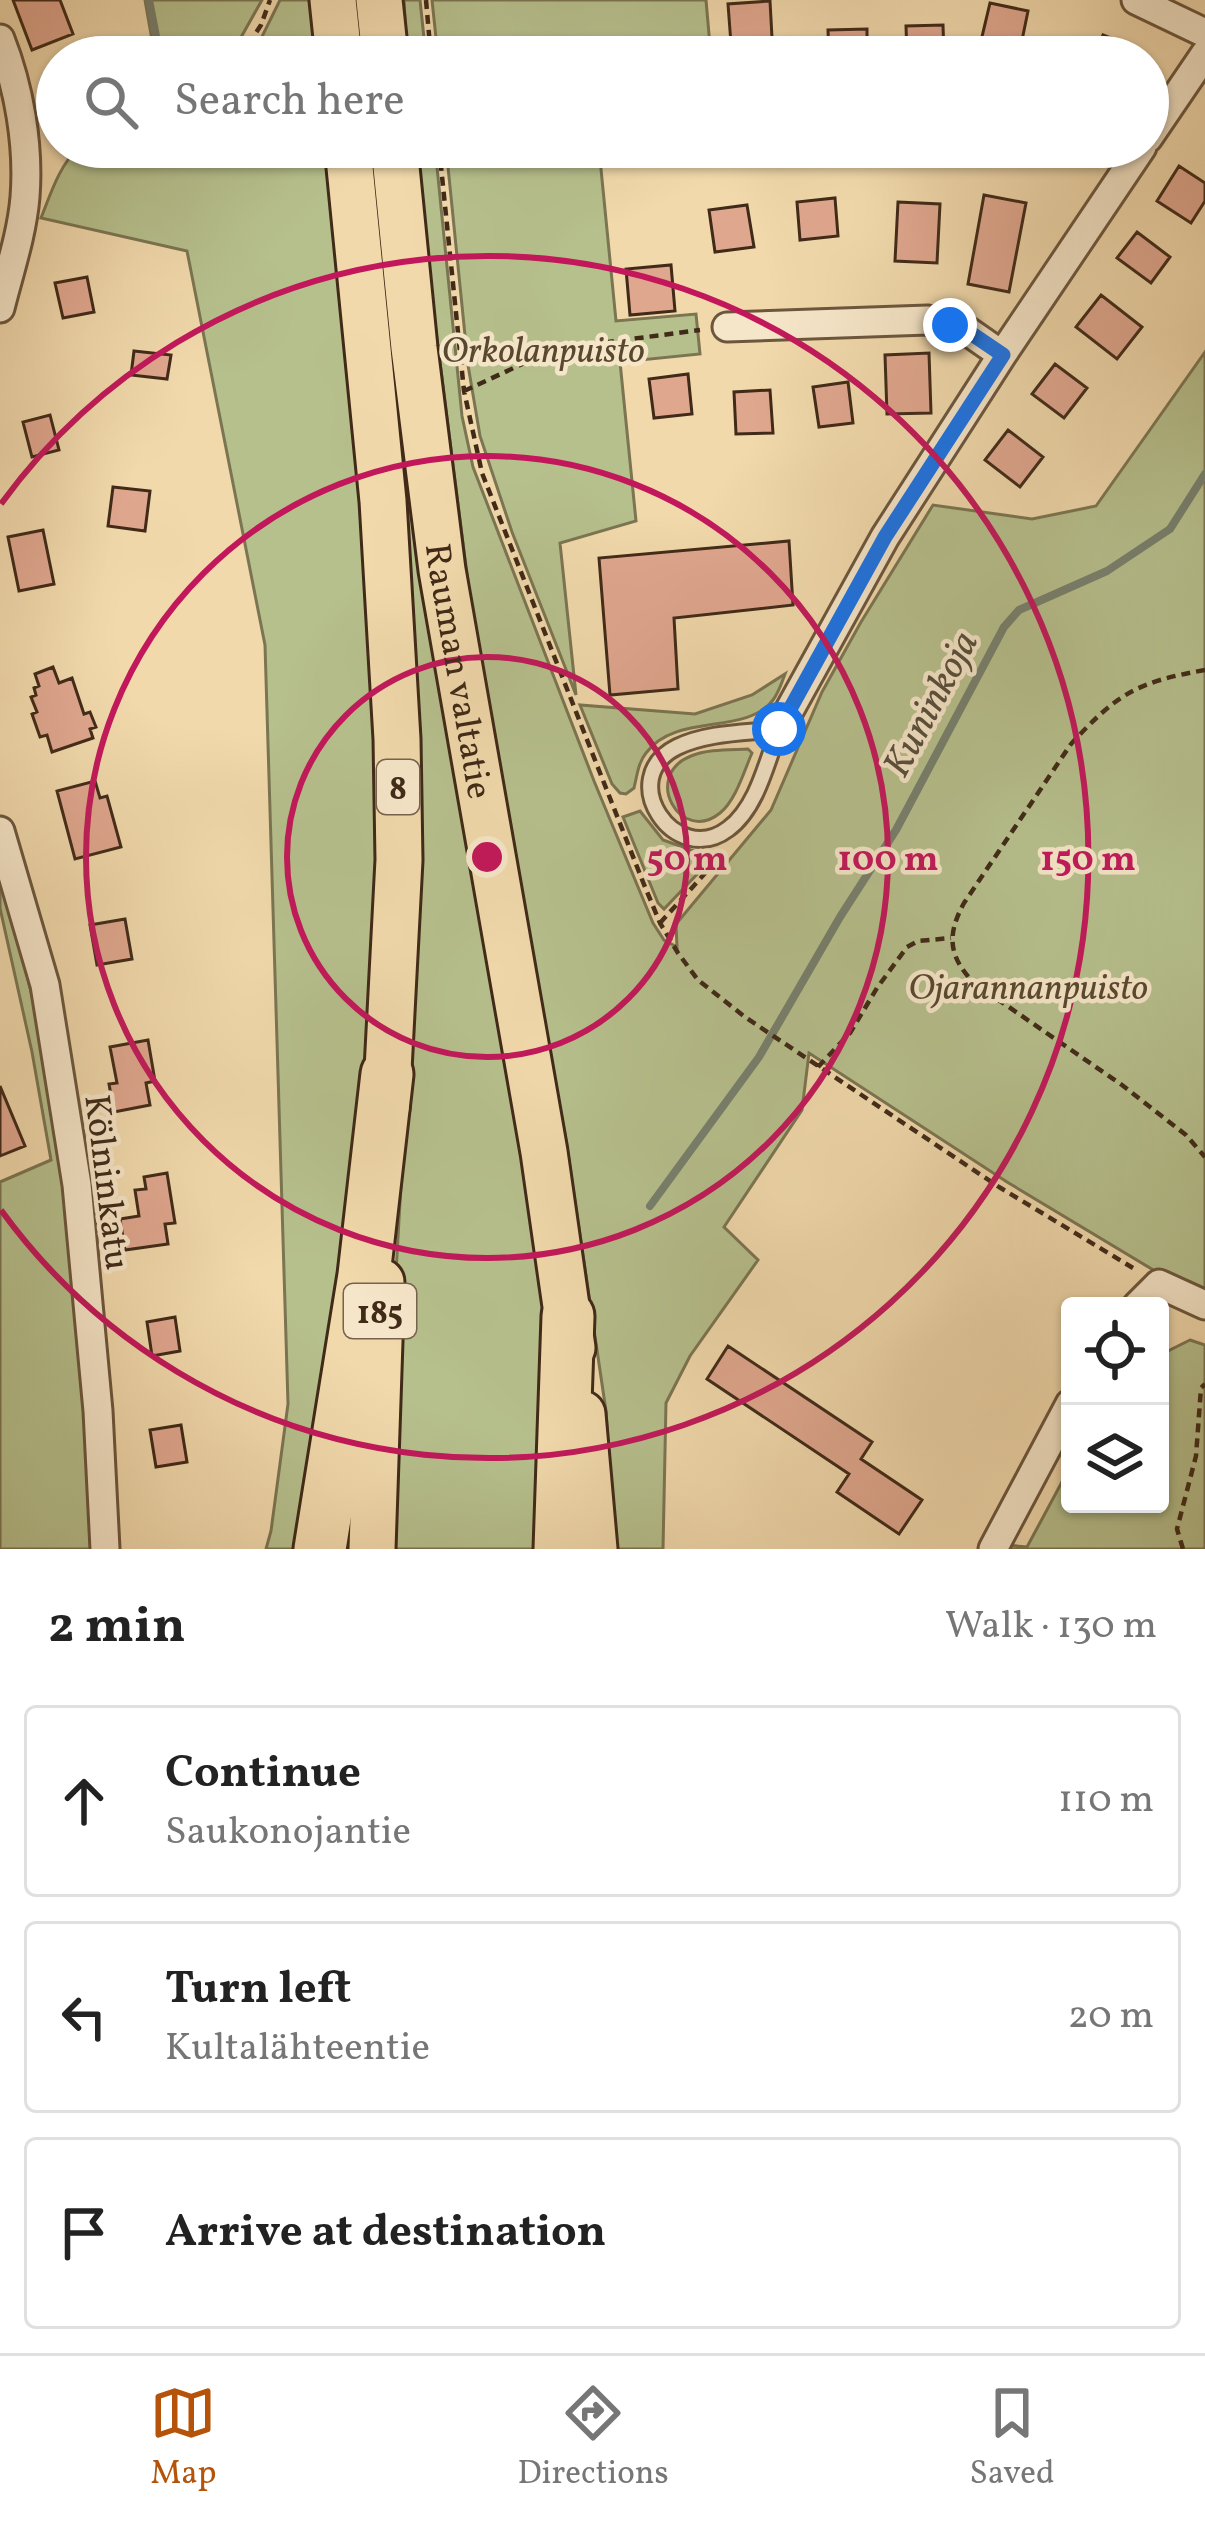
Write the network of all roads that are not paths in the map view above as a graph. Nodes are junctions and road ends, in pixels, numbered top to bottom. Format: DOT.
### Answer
graph roads {
  1 [pos="333,0"];
  2 [pos="379,0"];
  3 [pos="1136,0"];
  4 [pos="1205,32"];
  5 [pos="337,36"];
  6 [pos="383,36"];
  7 [pos="0,39"];
  8 [pos="1205,54"];
  9 [pos="1169,108"];
  10 [pos="350,168"];
  11 [pos="396,168"];
  12 [pos="1128,168"];
  13 [pos="0,308"];
  14 [pos="727,327"];
  15 [pos="1003,355"];
  16 [pos="779,729"];
  17 [pos="0,831"];
  18 [pos="387,1074"];
  19 [pos="1146,1297"];
  20 [pos="1205,1305"];
  21 [pos="568,1316"];
  22 [pos="1069,1405"];
  23 [pos="105,1549"];
  24 [pos="320,1549"];
  25 [pos="372,1549"];
  26 [pos="560,1549"];
  27 [pos="594,1549"];
  28 [pos="993,1549"];
  1 -- 5 [label="highway"];
  2 -- 6 [label="highway"];
  3 -- 4 [label="street"];
  7 -- 13 [label="street"];
  8 -- 9 [label="street"];
  10 -- 18 [label="highway, Rauman valtatie / 8"];
  11 -- 21 [label="highway, Rauman valtatie / 8"];
  12 -- 15 [label="street"];
  14 -- 15 [label="street"];
  15 -- 16 [label="street"];
  16 -- 16 [label="lane"];
  17 -- 23 [label="street, Kölninkatu"];
  18 -- 24 [label="highway, Rauman valtatie / 8"];
  18 -- 25 [label="highway, 185"];
  19 -- 20 [label="street"];
  21 -- 26 [label="highway, Rauman valtatie / 8"];
  21 -- 27 [label="highway"];
  22 -- 28 [label="street"];
}
